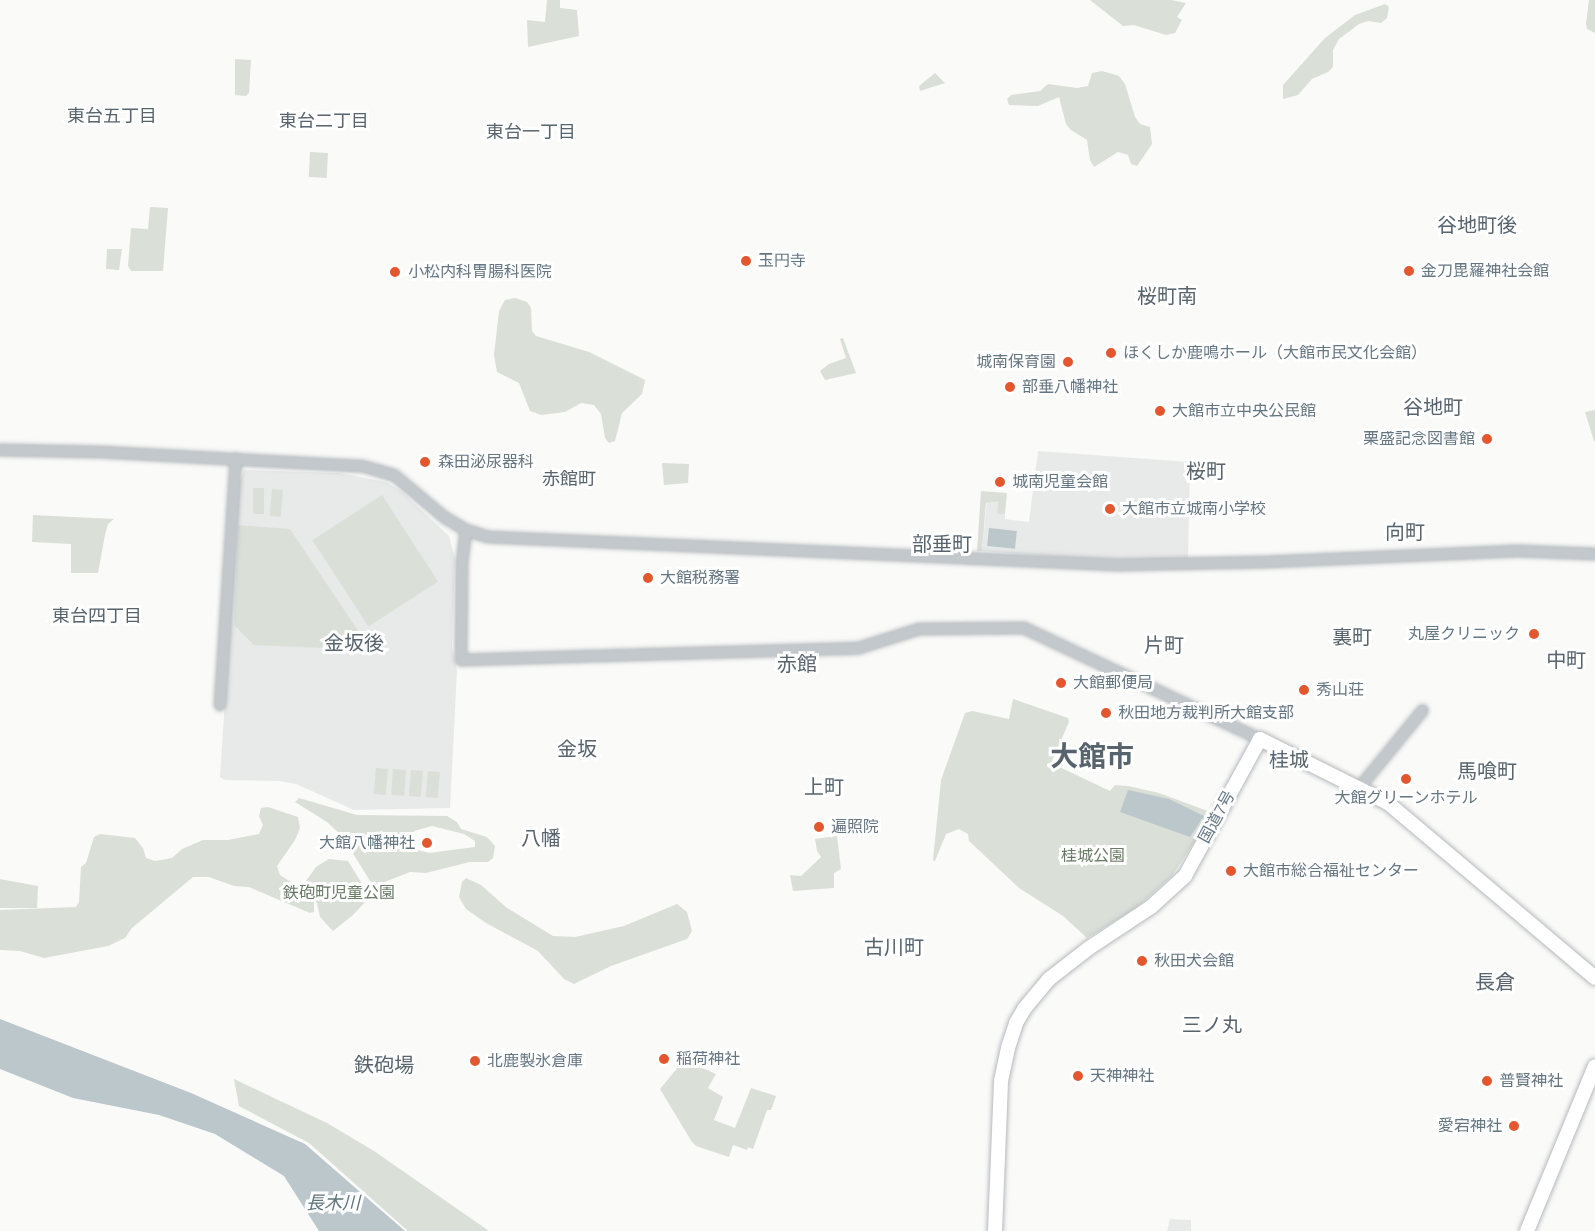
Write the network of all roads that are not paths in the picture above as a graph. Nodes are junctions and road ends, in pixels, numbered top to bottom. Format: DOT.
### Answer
graph roads {
  1 [pos="0,450"];
  2 [pos="237,459"];
  3 [pos="466,530"];
  4 [pos="1595,554"];
  5 [pos="220,705"];
  6 [pos="1424,710"];
  7 [pos="1260,739"];
  8 [pos="1360,787"];
  9 [pos="1595,978"];
  10 [pos="1595,1066"];
  11 [pos="994,1231"];
  12 [pos="1529,1231"];
  1 -- 2 [label="street"];
  2 -- 3 [label="street"];
  2 -- 5 [label="street"];
  3 -- 4 [label="street"];
  3 -- 7 [label="street"];
  6 -- 8 [label="street"];
  7 -- 8 [label="main road"];
  7 -- 11 [label="main road, 国道7号"];
  8 -- 9 [label="main road"];
  10 -- 12 [label="main road"];
}
